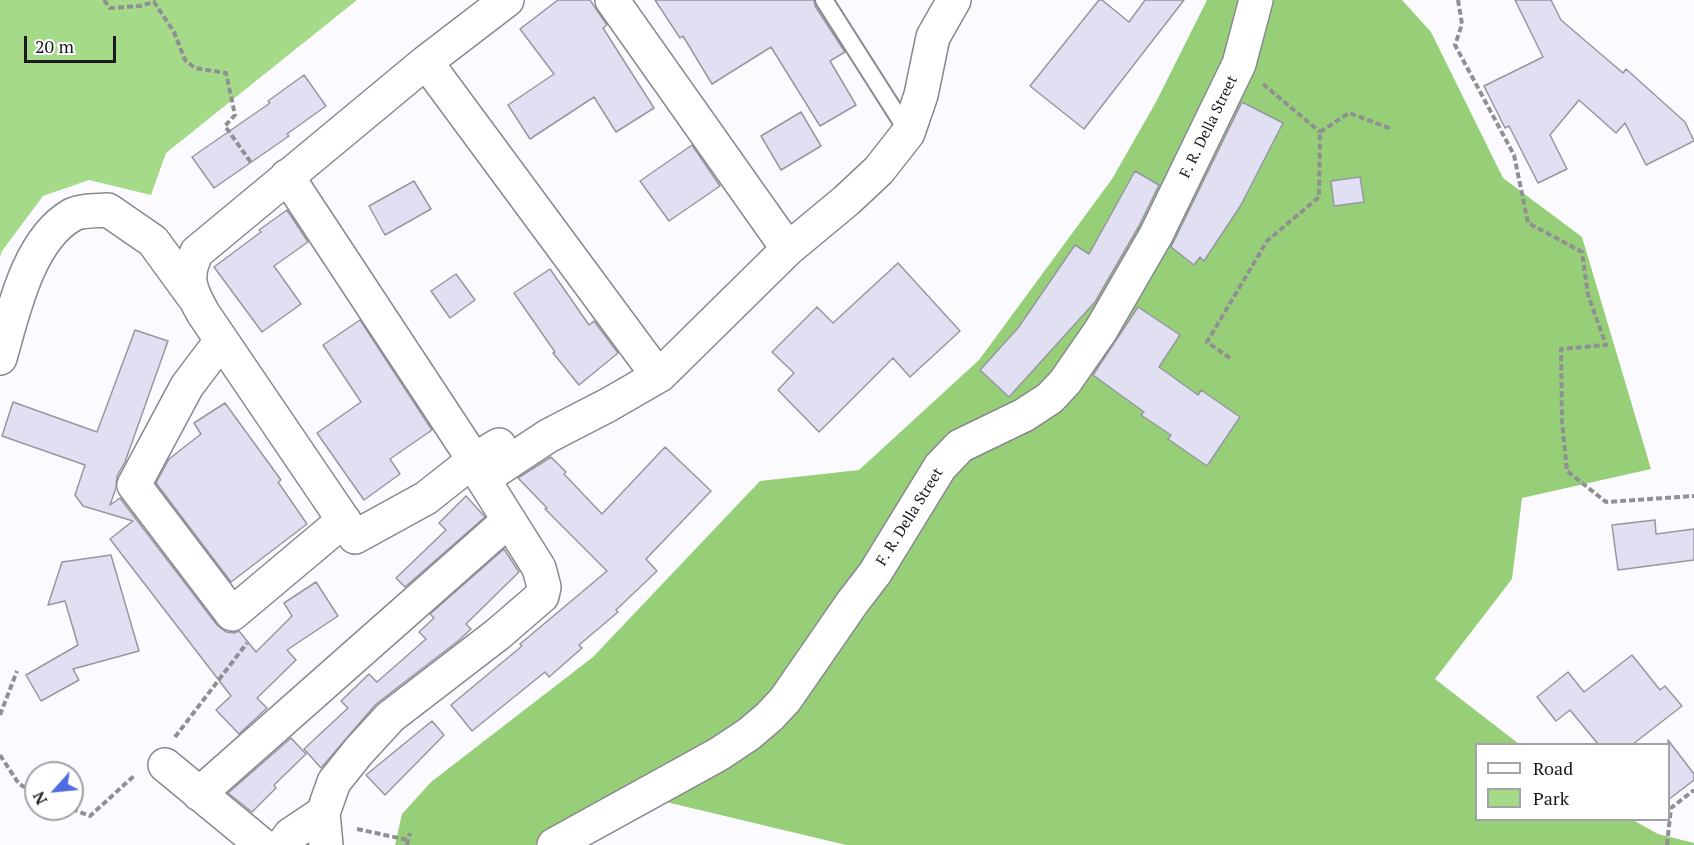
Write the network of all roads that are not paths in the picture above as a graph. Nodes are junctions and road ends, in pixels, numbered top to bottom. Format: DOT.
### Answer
graph roads {
  1 [pos="507,0"];
  2 [pos="612,0"];
  3 [pos="824,0"];
  4 [pos="954,0"];
  5 [pos="1256,0"];
  6 [pos="426,62"];
  7 [pos="909,133"];
  8 [pos="279,183"];
  9 [pos="788,249"];
  10 [pos="192,296"];
  11 [pos="221,341"];
  12 [pos="0,358"];
  13 [pos="655,370"];
  14 [pos="474,460"];
  15 [pos="344,520"];
  16 [pos="509,520"];
  17 [pos="165,765"];
  18 [pos="199,794"];
  19 [pos="324,826"];
  20 [pos="262,845"];
  21 [pos="283,845"];
  22 [pos="554,845"];
  1 -- 6 [label="street"];
  2 -- 9 [label="street"];
  3 -- 7 [label="lane"];
  4 -- 7 [label="street"];
  5 -- 22 [label="street, F. R. Della Street"];
  6 -- 8 [label="street"];
  6 -- 13 [label="street"];
  7 -- 9 [label="street"];
  8 -- 10 [label="street"];
  8 -- 14 [label="street"];
  9 -- 13 [label="street"];
  10 -- 11 [label="street"];
  10 -- 12 [label="street"];
  11 -- 15 [label="street"];
  11 -- 15 [label="street"];
  13 -- 14 [label="street"];
  13 -- 16 [label="street"];
  14 -- 15 [label="street"];
  16 -- 18 [label="street"];
  16 -- 19 [label="street"];
  17 -- 18 [label="street"];
  18 -- 20 [label="street"];
  19 -- 21 [label="street"];
}
